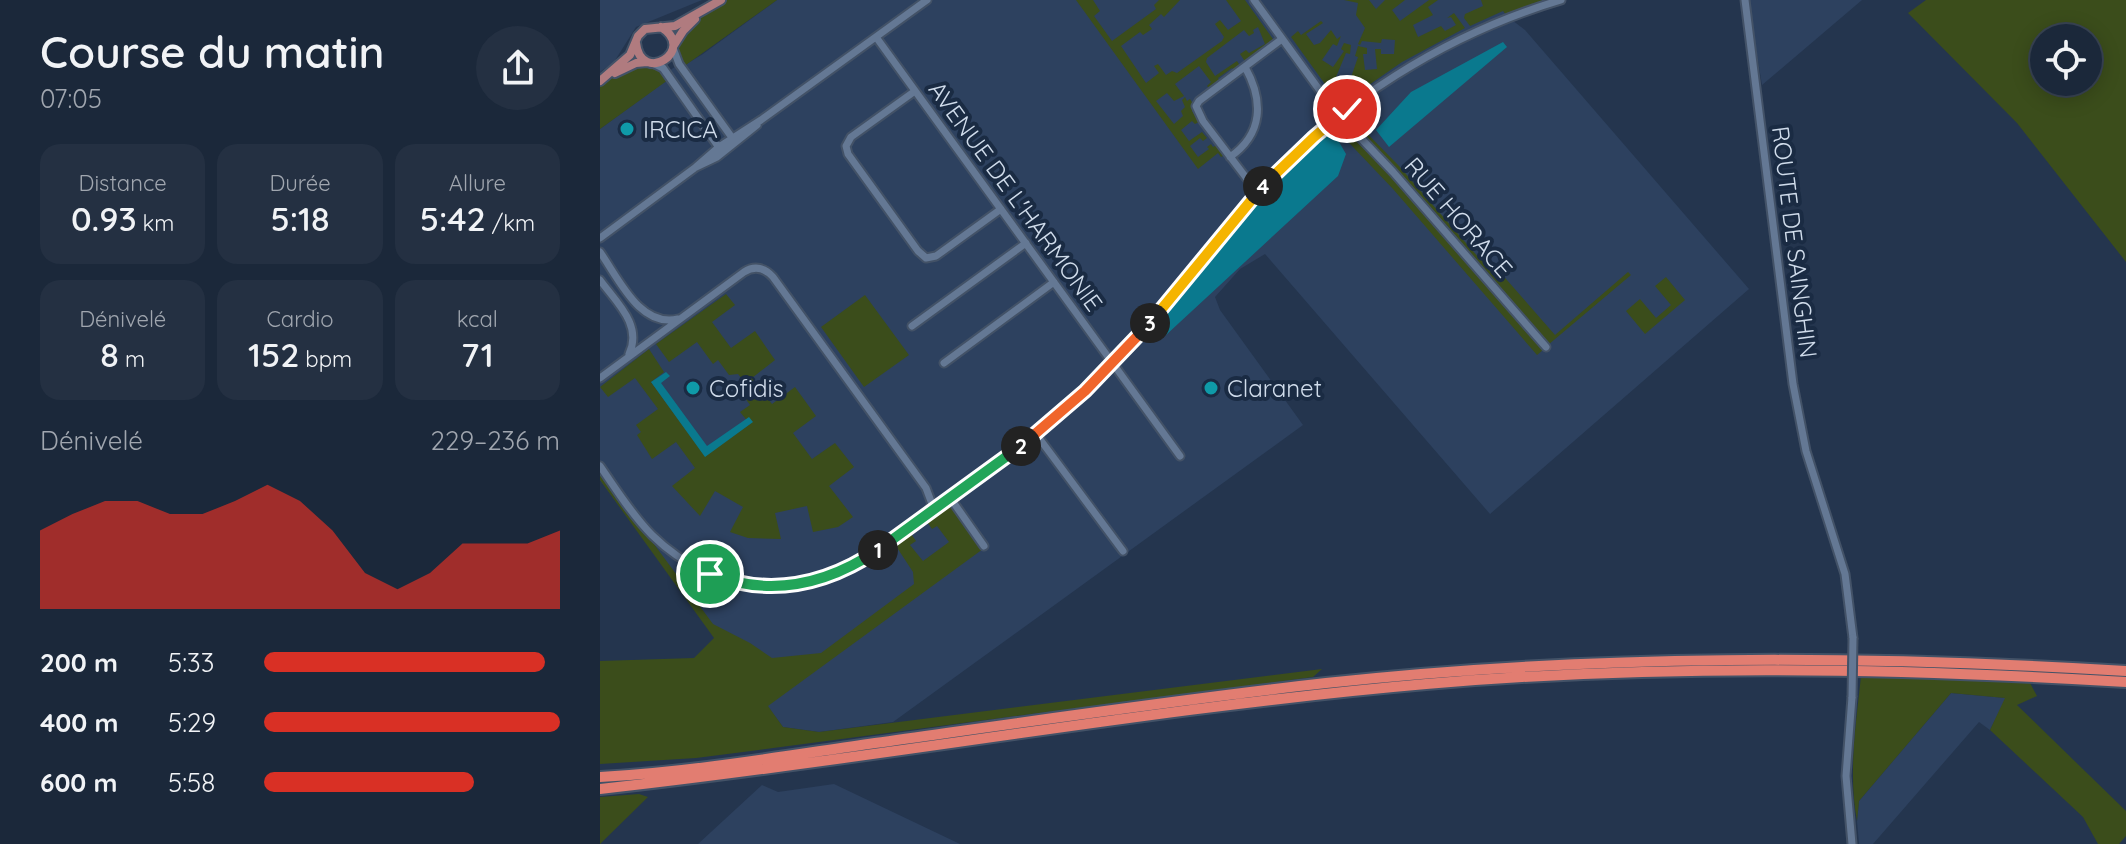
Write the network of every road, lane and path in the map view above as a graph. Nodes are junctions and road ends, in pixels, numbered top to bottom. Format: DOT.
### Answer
graph roads {
  1 [pos="721,0"];
  2 [pos="927,0"];
  3 [pos="1254,0"];
  4 [pos="1561,0"];
  5 [pos="1743,0"];
  6 [pos="708,9"];
  7 [pos="661,27"];
  8 [pos="876,37"];
  9 [pos="1282,39"];
  10 [pos="636,42"];
  11 [pos="673,46"];
  12 [pos="651,62"];
  13 [pos="1245,67"];
  14 [pos="600,82"];
  15 [pos="915,91"];
  16 [pos="1339,116"];
  17 [pos="727,145"];
  18 [pos="846,149"];
  19 [pos="838,156"];
  20 [pos="1230,157"];
  21 [pos="1257,192"];
  22 [pos="1001,209"];
  23 [pos="600,238"];
  24 [pos="1026,243"];
  25 [pos="600,252"];
  26 [pos="609,265"];
  27 [pos="600,271"];
  28 [pos="600,280"];
  29 [pos="1054,282"];
  30 [pos="684,317"];
  31 [pos="912,326"];
  32 [pos="1546,347"];
  33 [pos="628,356"];
  34 [pos="944,363"];
  35 [pos="1112,363"];
  36 [pos="600,378"];
  37 [pos="1036,434"];
  38 [pos="1180,456"];
  39 [pos="600,466"];
  40 [pos="951,499"];
  41 [pos="930,510"];
  42 [pos="984,546"];
  43 [pos="1123,551"];
  44 [pos="2126,671"];
  45 [pos="2126,682"];
  46 [pos="729,764"];
  47 [pos="600,770"];
  48 [pos="600,777"];
  49 [pos="600,788"];
  50 [pos="1852,844"];
  1 -- 6 [label="main road"];
  2 -- 8 [label="street"];
  3 -- 9 [label="street, RUE HORACE"];
  4 -- 16 [label="street"];
  5 -- 50 [label="street, ROUTE DE SAINGHIN, bridge"];
  6 -- 7 [label="main road"];
  6 -- 11 [label="main road"];
  7 -- 10 [label="main road"];
  7 -- 11 [label="main road"];
  8 -- 15 [label="street, AVENUE DE L'HARMONIE"];
  8 -- 17 [label="street"];
  9 -- 13 [label="street"];
  9 -- 16 [label="street, RUE HORACE"];
  10 -- 12 [label="main road"];
  10 -- 14 [label="main road"];
  11 -- 12 [label="main road"];
  11 -- 17 [label="street"];
  12 -- 14 [label="main road"];
  12 -- 17 [label="street"];
  13 -- 20 [label="street"];
  13 -- 20 [label="street"];
  15 -- 18 [label="street"];
  15 -- 22 [label="street, AVENUE DE L'HARMONIE"];
  16 -- 21 [label="street"];
  16 -- 32 [label="street, RUE HORACE"];
  17 -- 23 [label="street"];
  18 -- 19 [label="street"];
  18 -- 22 [label="street"];
  20 -- 21 [label="street"];
  21 -- 35 [label="street"];
  22 -- 24 [label="street, AVENUE DE L'HARMONIE"];
  24 -- 29 [label="street, AVENUE DE L'HARMONIE"];
  24 -- 31 [label="street"];
  25 -- 26 [label="street"];
  26 -- 27 [label="street"];
  26 -- 30 [label="street"];
  28 -- 33 [label="street"];
  29 -- 34 [label="street"];
  29 -- 35 [label="street, AVENUE DE L'HARMONIE"];
  30 -- 33 [label="street"];
  30 -- 41 [label="street"];
  33 -- 36 [label="street"];
  35 -- 37 [label="street"];
  35 -- 38 [label="street, AVENUE DE L'HARMONIE"];
  37 -- 40 [label="street"];
  37 -- 43 [label="street"];
  39 -- 41 [label="street"];
  40 -- 41 [label="street"];
  40 -- 42 [label="street"];
  44 -- 46 [label="highway"];
  45 -- 49 [label="highway"];
  46 -- 47 [label="highway"];
  46 -- 48 [label="highway"];
}
